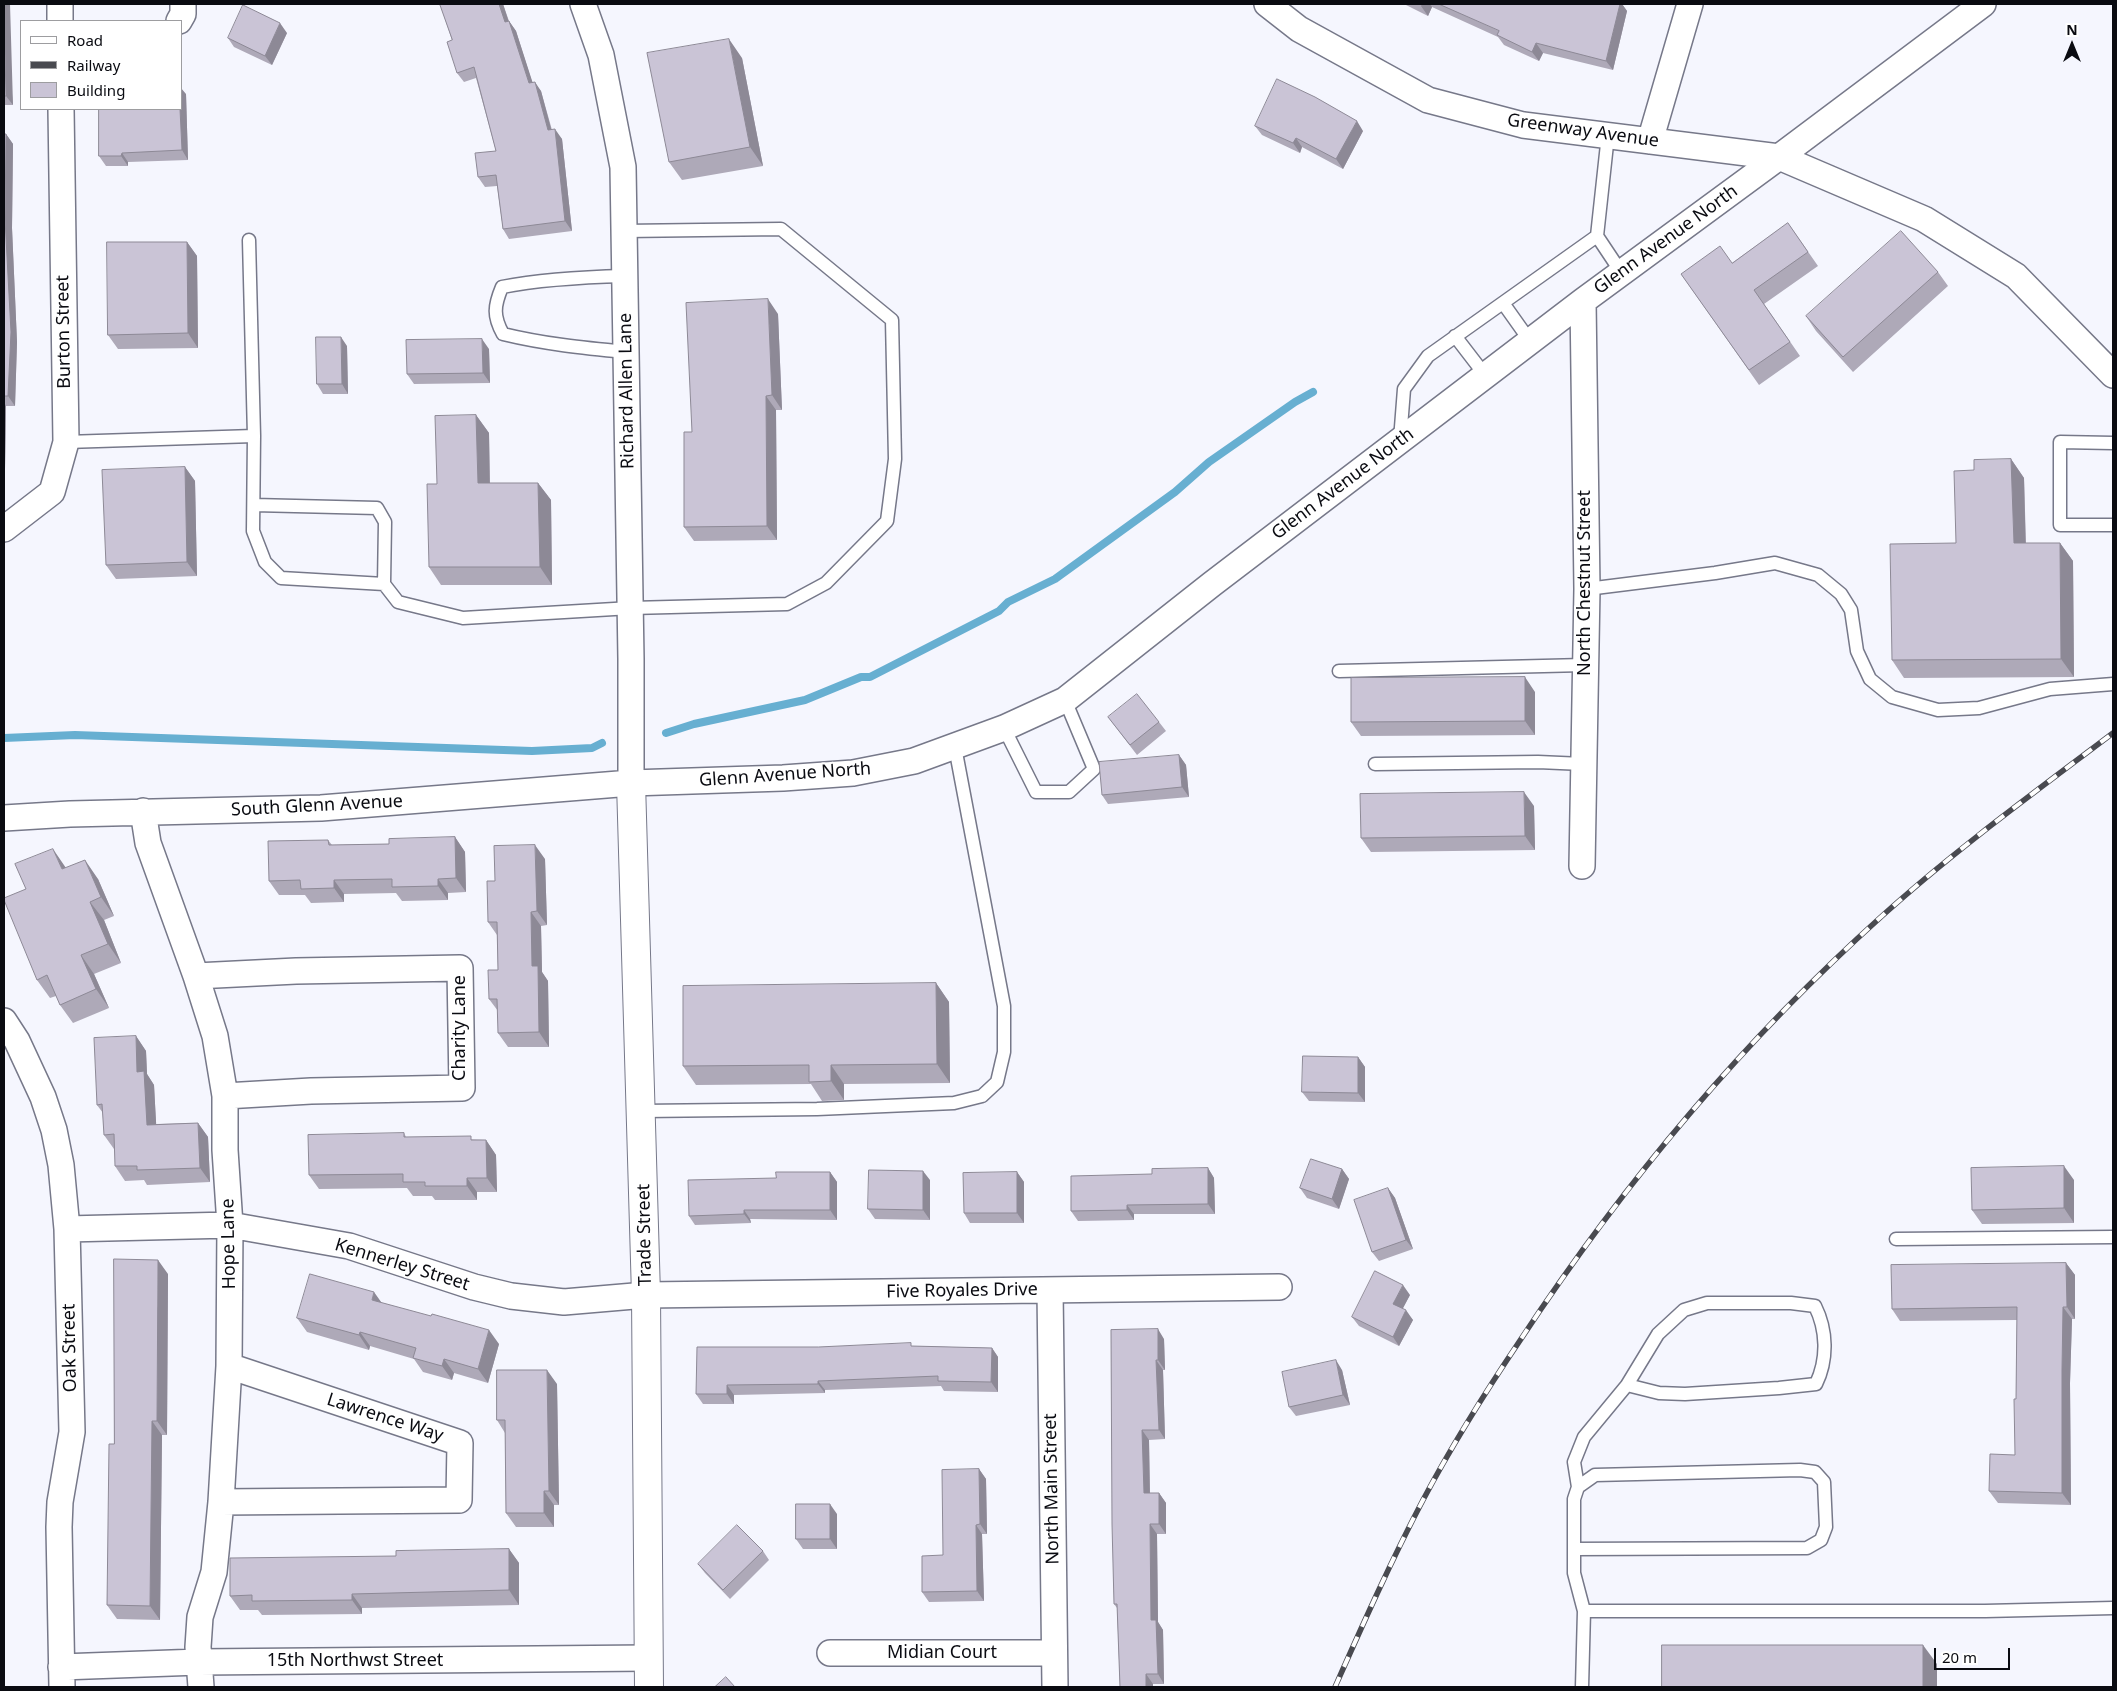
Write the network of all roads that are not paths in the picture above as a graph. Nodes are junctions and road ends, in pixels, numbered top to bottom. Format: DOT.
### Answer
graph roads {
  1 [pos="60,4"];
  2 [pos="183,4"];
  3 [pos="584,4"];
  4 [pos="1266,4"];
  5 [pos="1690,4"];
  6 [pos="1983,4"];
  7 [pos="60,20"];
  8 [pos="180,20"];
  9 [pos="60,110"];
  10 [pos="1608,135"];
  11 [pos="1650,141"];
  12 [pos="1779,157"];
  13 [pos="624,231"];
  14 [pos="1597,236"];
  15 [pos="249,240"];
  16 [pos="1621,272"];
  17 [pos="625,276"];
  18 [pos="1583,301"];
  19 [pos="1503,303"];
  20 [pos="1455,336"];
  21 [pos="1530,341"];
  22 [pos="626,352"];
  23 [pos="1485,375"];
  24 [pos="2113,375"];
  25 [pos="254,436"];
  26 [pos="1400,440"];
  27 [pos="66,442"];
  28 [pos="2113,443"];
  29 [pos="254,505"];
  30 [pos="2113,525"];
  31 [pos="4,529"];
  32 [pos="384,584"];
  33 [pos="1587,589"];
  34 [pos="631,608"];
  35 [pos="1584,664"];
  36 [pos="1339,671"];
  37 [pos="2113,684"];
  38 [pos="1065,700"];
  39 [pos="1004,728"];
  40 [pos="955,747"];
  41 [pos="1375,764"];
  42 [pos="1583,764"];
  43 [pos="631,783"];
  44 [pos="143,811"];
  45 [pos="4,818"];
  46 [pos="1582,866"];
  47 [pos="196,976"];
  48 [pos="4,1021"];
  49 [pos="225,1096"];
  50 [pos="642,1111"];
  51 [pos="230,1225"];
  52 [pos="67,1229"];
  53 [pos="2113,1237"];
  54 [pos="1896,1240"];
  55 [pos="1279,1287"];
  56 [pos="1050,1290"];
  57 [pos="646,1295"];
  58 [pos="229,1366"];
  59 [pos="1627,1385"];
  60 [pos="1578,1487"];
  61 [pos="221,1502"];
  62 [pos="1574,1549"];
  63 [pos="2113,1608"];
  64 [pos="1584,1611"];
  65 [pos="830,1653"];
  66 [pos="1054,1653"];
  67 [pos="649,1658"];
  68 [pos="199,1662"];
  69 [pos="62,1677"];
  70 [pos="201,1687"];
  71 [pos="649,1687"];
  72 [pos="1055,1687"];
  73 [pos="1582,1687"];
  1 -- 7 [label="street"];
  2 -- 8 [label="street"];
  3 -- 13 [label="street, Richard Allen Lane"];
  4 -- 10 [label="street, Greenway Avenue"];
  5 -- 11 [label="street"];
  6 -- 12 [label="street, Glenn Avenue North"];
  9 -- 27 [label="street, Burton Street"];
  10 -- 11 [label="street, Greenway Avenue"];
  10 -- 14 [label="lane"];
  11 -- 12 [label="street, Greenway Avenue"];
  12 -- 16 [label="street, Glenn Avenue North"];
  12 -- 24 [label="street, Greenway Avenue"];
  13 -- 17 [label="street, Richard Allen Lane"];
  13 -- 34 [label="lane"];
  14 -- 16 [label="lane"];
  14 -- 19 [label="lane"];
  15 -- 25 [label="lane"];
  16 -- 18 [label="street, Glenn Avenue North"];
  17 -- 22 [label="street, Richard Allen Lane"];
  17 -- 22 [label="lane"];
  18 -- 21 [label="street, Glenn Avenue North"];
  18 -- 33 [label="street, North Chestnut Street"];
  19 -- 20 [label="lane"];
  19 -- 21 [label="lane"];
  20 -- 23 [label="lane"];
  20 -- 26 [label="lane"];
  21 -- 23 [label="street, Glenn Avenue North"];
  22 -- 34 [label="street, Richard Allen Lane"];
  23 -- 26 [label="street, Glenn Avenue North"];
  25 -- 27 [label="lane"];
  25 -- 29 [label="lane"];
  26 -- 38 [label="street, Glenn Avenue North"];
  27 -- 31 [label="street, Burton Street"];
  28 -- 30 [label="lane"];
  29 -- 32 [label="lane"];
  29 -- 32 [label="lane"];
  32 -- 34 [label="lane"];
  33 -- 35 [label="street, North Chestnut Street"];
  33 -- 37 [label="lane"];
  34 -- 43 [label="street, Richard Allen Lane"];
  35 -- 36 [label="lane"];
  35 -- 42 [label="street, North Chestnut Street"];
  38 -- 39 [label="street, Glenn Avenue North"];
  38 -- 39 [label="lane"];
  39 -- 40 [label="street, Glenn Avenue North"];
  40 -- 43 [label="street, Glenn Avenue North"];
  40 -- 50 [label="lane"];
  41 -- 42 [label="lane"];
  42 -- 46 [label="street, North Chestnut Street"];
  43 -- 44 [label="street, South Glenn Avenue"];
  43 -- 50 [label="street, Trade Street"];
  44 -- 45 [label="street, South Glenn Avenue"];
  44 -- 47 [label="street, Hope Lane"];
  47 -- 49 [label="street, Hope Lane"];
  47 -- 49 [label="street, Charity Lane"];
  48 -- 52 [label="street, Oak Street"];
  49 -- 51 [label="street, Hope Lane"];
  50 -- 57 [label="street, Trade Street"];
  51 -- 52 [label="street, Kennerley Street"];
  51 -- 57 [label="street, Kennerley Street"];
  51 -- 58 [label="street, Hope Lane"];
  52 -- 69 [label="street, Oak Street"];
  53 -- 54 [label="lane"];
  55 -- 56 [label="street, Five Royales Drive"];
  56 -- 57 [label="street, Five Royales Drive"];
  56 -- 66 [label="street, North Main Street"];
  57 -- 67 [label="street, Trade Street"];
  58 -- 61 [label="street, Hope Lane"];
  58 -- 61 [label="street, Lawrence Way"];
  59 -- 59 [label="lane"];
  59 -- 60 [label="lane"];
  60 -- 62 [label="lane"];
  60 -- 62 [label="lane"];
  61 -- 68 [label="street, Hope Lane"];
  62 -- 64 [label="lane"];
  63 -- 64 [label="lane"];
  64 -- 73 [label="lane"];
  65 -- 66 [label="street, Midian Court"];
  66 -- 72 [label="street, North Main Street"];
  67 -- 68 [label="street, 15th Northwst Street"];
  67 -- 71 [label="street, Trade Street"];
  68 -- 69 [label="street, 15th Northwst Street"];
  68 -- 70 [label="street, Hope Lane"];
}
